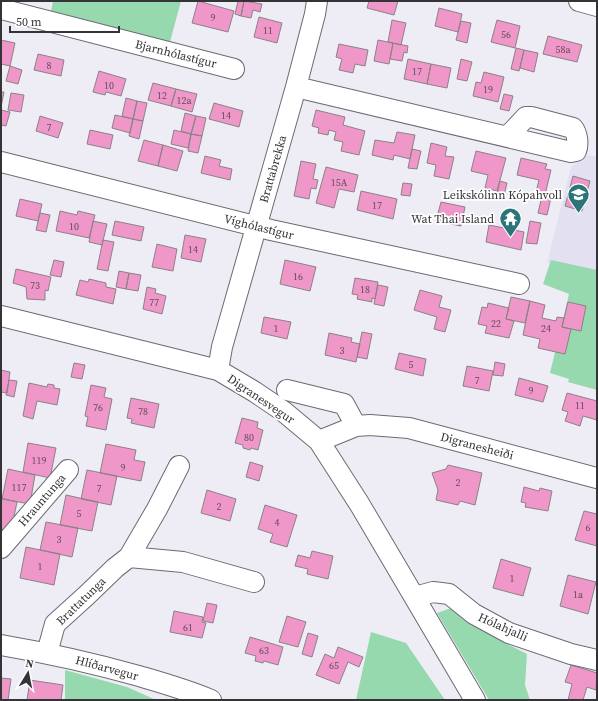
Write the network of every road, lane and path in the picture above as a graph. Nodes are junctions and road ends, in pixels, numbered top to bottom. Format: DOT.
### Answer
graph roads {
  1 [pos="579,1"];
  2 [pos="318,5"];
  3 [pos="597,6"];
  4 [pos="1,9"];
  5 [pos="234,69"];
  6 [pos="296,87"];
  7 [pos="506,136"];
  8 [pos="1,162"];
  9 [pos="257,226"];
  10 [pos="519,284"];
  11 [pos="1,316"];
  12 [pos="218,370"];
  13 [pos="287,390"];
  14 [pos="356,426"];
  15 [pos="319,441"];
  16 [pos="180,466"];
  17 [pos="68,470"];
  18 [pos="597,478"];
  19 [pos="1,548"];
  20 [pos="129,557"];
  21 [pos="254,582"];
  22 [pos="415,597"];
  23 [pos="1,644"];
  24 [pos="46,653"];
  25 [pos="597,660"];
  26 [pos="475,699"];
  27 [pos="211,700"];
  1 -- 3 [label="street"];
  2 -- 6 [label="street, Brattabrekka"];
  4 -- 5 [label="street, Bjarnhólastígur"];
  6 -- 7 [label="street"];
  6 -- 9 [label="street, Brattabrekka"];
  8 -- 9 [label="street, Víghólastígur"];
  9 -- 10 [label="street, Víghólastígur"];
  9 -- 12 [label="street, Brattabrekka"];
  11 -- 12 [label="street, Digranesvegur"];
  12 -- 15 [label="street, Digranesvegur"];
  13 -- 14 [label="street"];
  14 -- 15 [label="street, Digranesheiði"];
  14 -- 18 [label="street, Digranesheiði"];
  15 -- 22 [label="street, Digranesvegur"];
  16 -- 20 [label="street, Brattatunga"];
  17 -- 19 [label="street, Hrauntunga"];
  20 -- 21 [label="street"];
  20 -- 24 [label="street, Brattatunga"];
  22 -- 25 [label="street, Hólahjalli"];
  22 -- 26 [label="street, Digranesvegur"];
  23 -- 24 [label="street, Hlíðarvegur"];
  24 -- 27 [label="street, Hlíðarvegur"];
}
